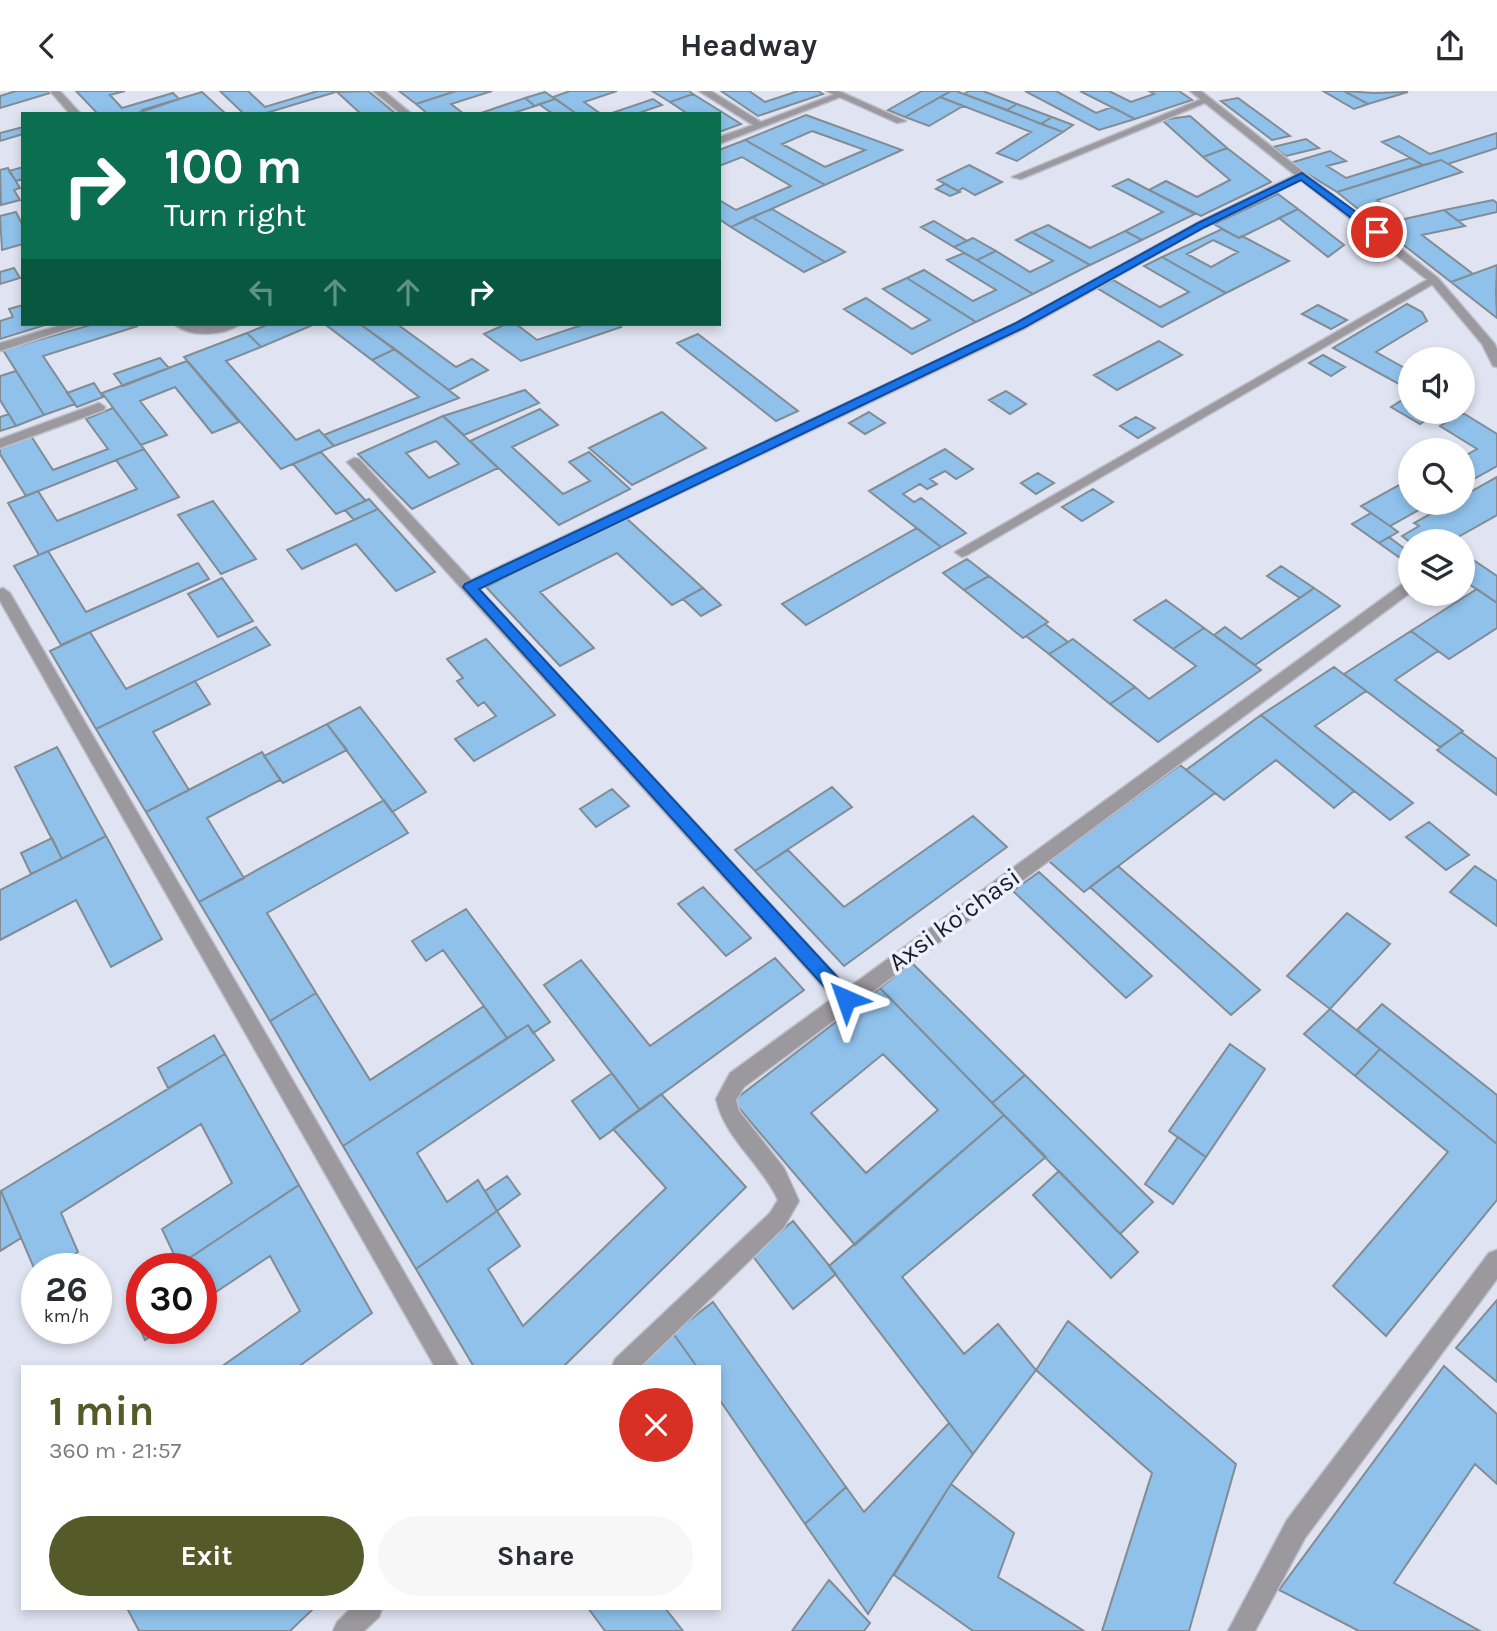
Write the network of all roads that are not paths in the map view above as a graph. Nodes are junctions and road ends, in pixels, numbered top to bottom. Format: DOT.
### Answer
graph roads {
  1 [pos="55,91"];
  2 [pos="378,91"];
  3 [pos="704,91"];
  4 [pos="1195,91"];
  5 [pos="834,93"];
  6 [pos="1207,100"];
  7 [pos="74,112"];
  8 [pos="404,112"];
  9 [pos="901,121"];
  10 [pos="760,125"];
  11 [pos="721,140"];
  12 [pos="1302,176"];
  13 [pos="1017,177"];
  14 [pos="1434,280"];
  15 [pos="70,326"];
  16 [pos="183,326"];
  17 [pos="227,326"];
  18 [pos="0,347"];
  19 [pos="1497,362"];
  20 [pos="99,407"];
  21 [pos="0,444"];
  22 [pos="354,462"];
  23 [pos="962,552"];
  24 [pos="470,587"];
  25 [pos="3,593"];
  26 [pos="1398,595"];
  27 [pos="846,999"];
  28 [pos="1497,1261"];
  29 [pos="447,1365"];
  30 [pos="625,1365"];
  31 [pos="368,1610"];
  32 [pos="346,1631"];
  33 [pos="1241,1631"];
  1 -- 7 [label="street"];
  2 -- 8 [label="street"];
  3 -- 10 [label="street"];
  4 -- 6 [label="street"];
  5 -- 9 [label="street"];
  5 -- 10 [label="street"];
  6 -- 12 [label="street"];
  6 -- 13 [label="street"];
  10 -- 11 [label="street"];
  12 -- 14 [label="street"];
  12 -- 24 [label="street"];
  14 -- 19 [label="street"];
  14 -- 23 [label="street"];
  15 -- 18 [label="street"];
  16 -- 17 [label="street"];
  20 -- 21 [label="street"];
  22 -- 24 [label="street"];
  24 -- 27 [label="street"];
  25 -- 29 [label="street"];
  26 -- 27 [label="street, Axsi koʻchasi"];
  27 -- 30 [label="street, Axsi koʻchasi"];
  28 -- 33 [label="street"];
  31 -- 32 [label="street"];
}
